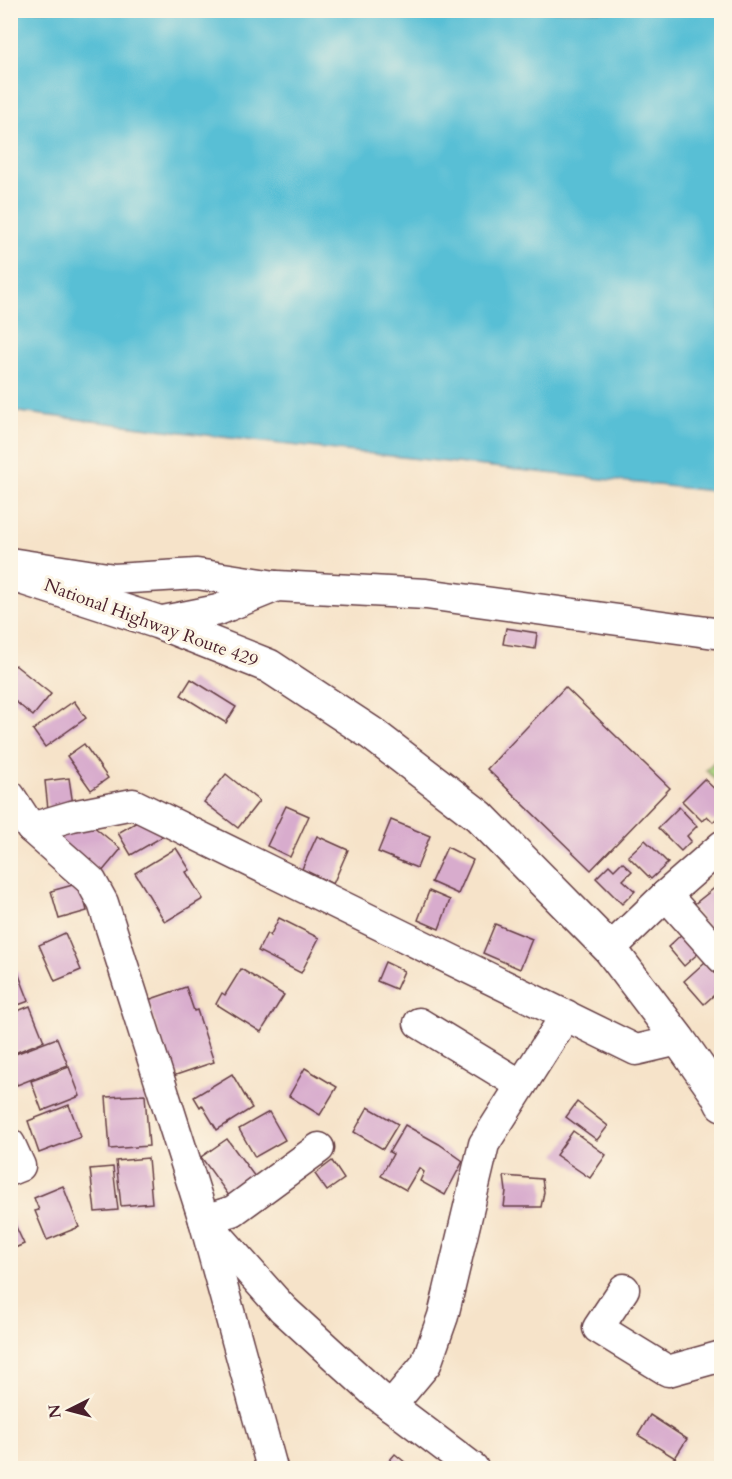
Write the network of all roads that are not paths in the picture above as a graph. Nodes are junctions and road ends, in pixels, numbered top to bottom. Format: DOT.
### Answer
graph roads {
  1 [pos="10,563"];
  2 [pos="10,574"];
  3 [pos="277,586"];
  4 [pos="158,622"];
  5 [pos="722,634"];
  6 [pos="10,796"];
  7 [pos="31,828"];
  8 [pos="721,848"];
  9 [pos="666,895"];
  10 [pos="610,949"];
  11 [pos="722,958"];
  12 [pos="566,1015"];
  13 [pos="419,1023"];
  14 [pos="679,1040"];
  15 [pos="521,1085"];
  16 [pos="720,1098"];
  17 [pos="10,1144"];
  18 [pos="319,1148"];
  19 [pos="10,1170"];
  20 [pos="204,1220"];
  21 [pos="624,1289"];
  22 [pos="722,1356"];
  23 [pos="391,1406"];
  24 [pos="272,1468"];
  25 [pos="473,1468"];
  1 -- 3 [label="street"];
  2 -- 4 [label="highway, National Highway Route 429"];
  3 -- 4 [label="street"];
  3 -- 5 [label="street"];
  4 -- 10 [label="highway, National Highway Route 429"];
  6 -- 7 [label="street"];
  7 -- 12 [label="street"];
  7 -- 20 [label="street"];
  8 -- 9 [label="street"];
  9 -- 10 [label="street"];
  9 -- 11 [label="street"];
  10 -- 14 [label="highway, National Highway Route 429"];
  12 -- 14 [label="street"];
  12 -- 15 [label="street"];
  13 -- 15 [label="street"];
  14 -- 16 [label="highway, National Highway Route 429"];
  15 -- 23 [label="street"];
  17 -- 19 [label="street"];
  18 -- 20 [label="street"];
  20 -- 23 [label="street"];
  20 -- 24 [label="street"];
  21 -- 22 [label="street"];
  23 -- 25 [label="street"];
}
